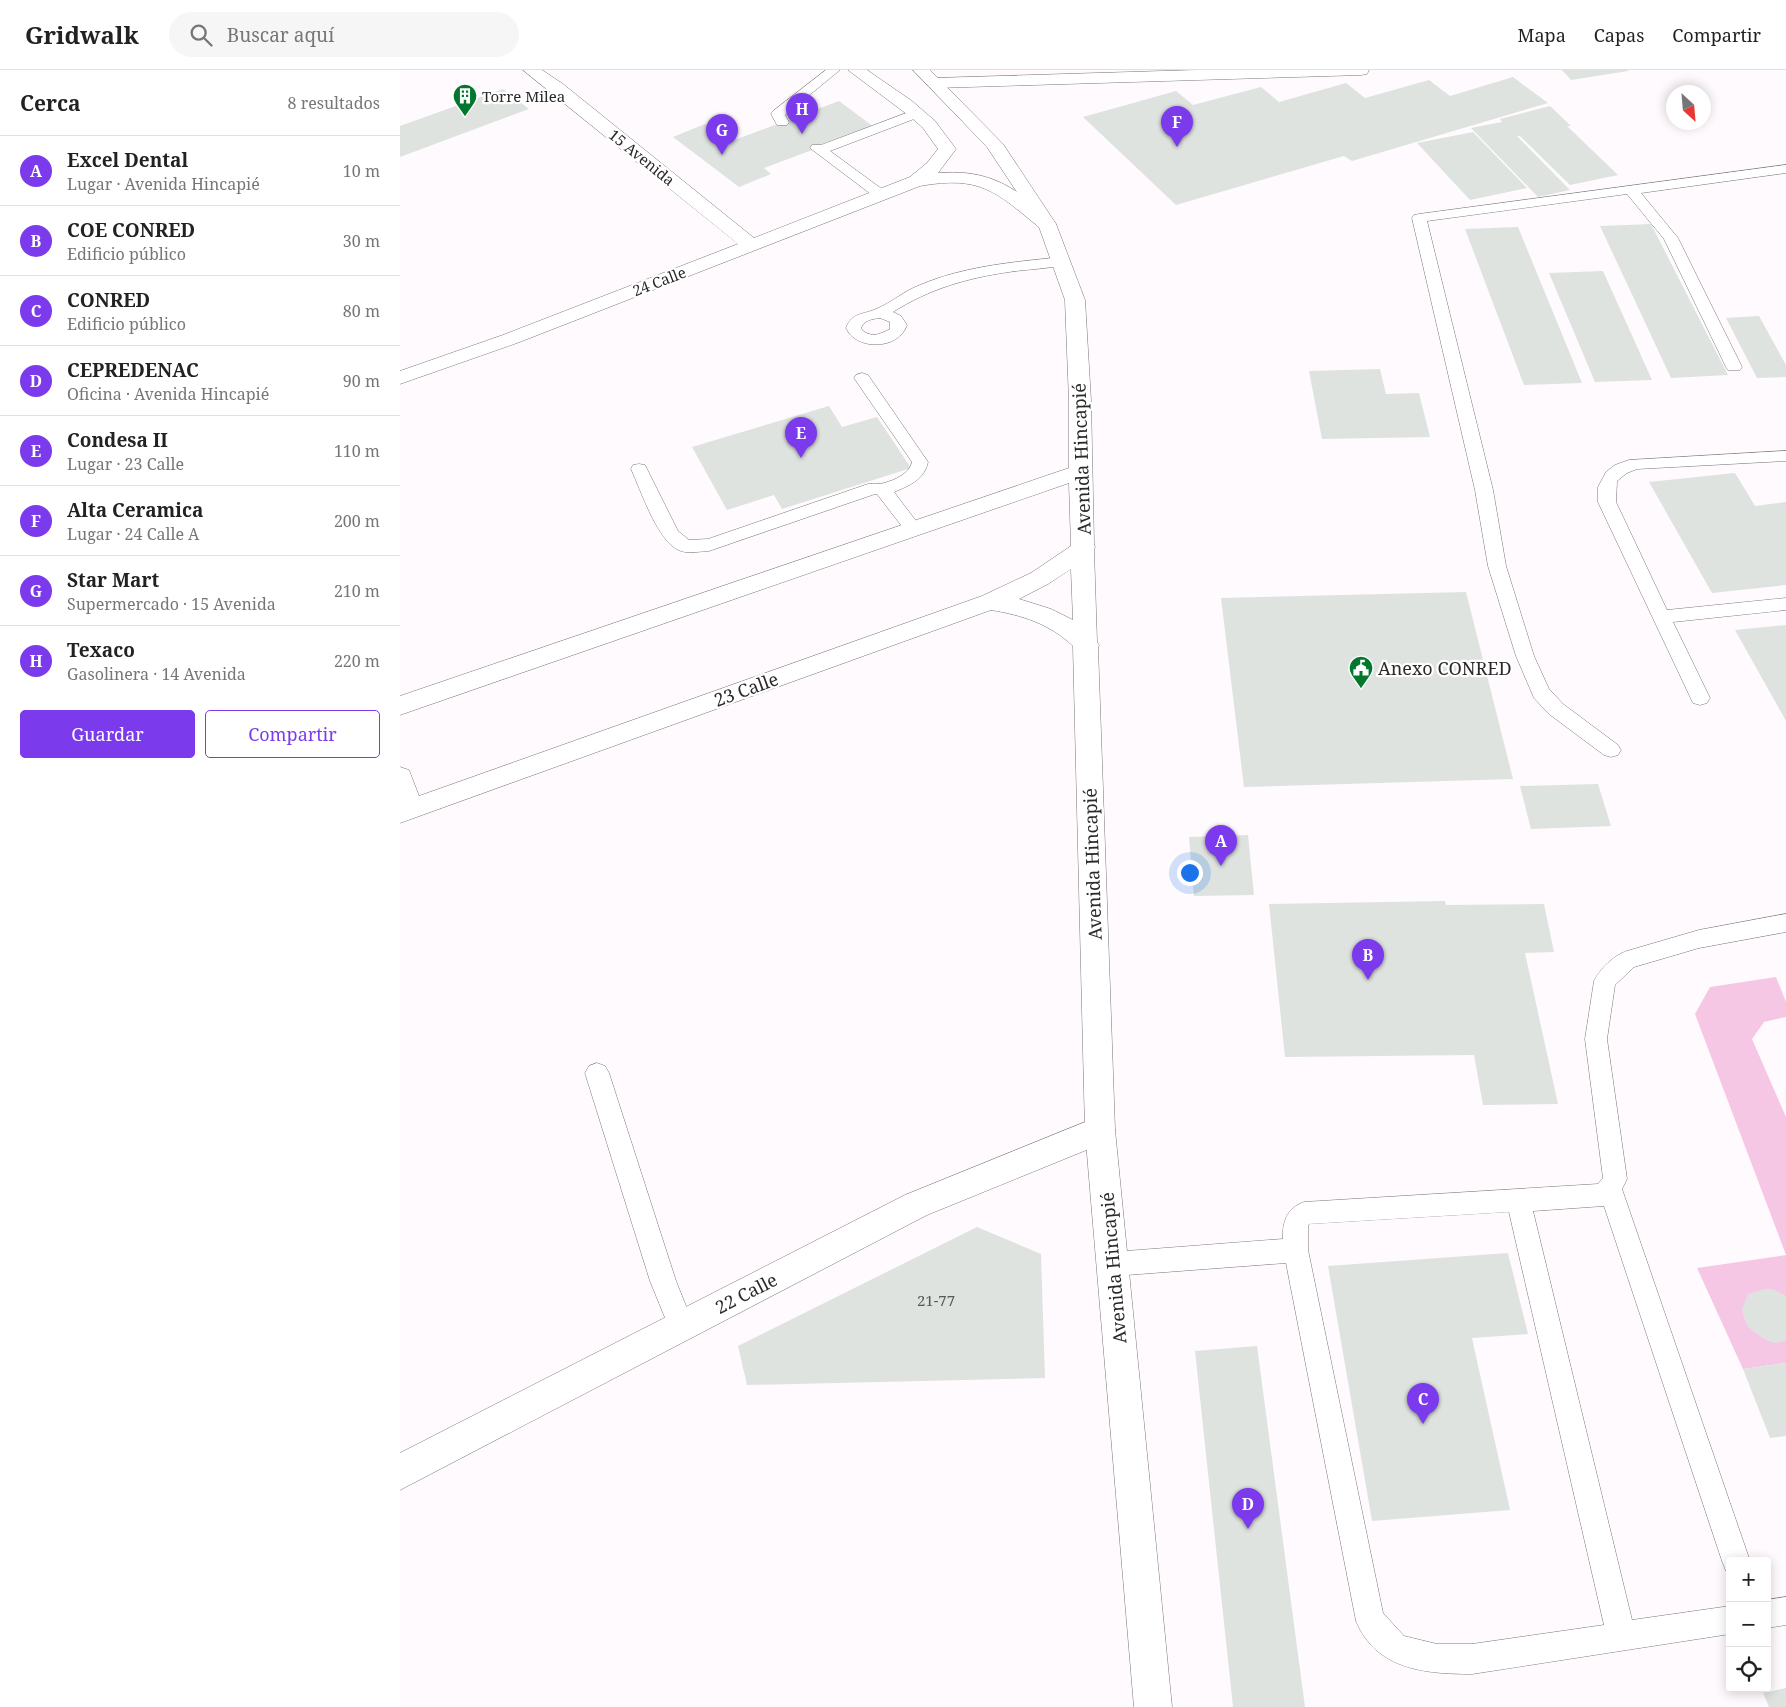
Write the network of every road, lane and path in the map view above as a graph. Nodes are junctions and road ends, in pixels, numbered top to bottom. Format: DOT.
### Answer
graph roads {
  1 [pos="531,70"];
  2 [pos="834,70"];
  3 [pos="856,70"];
  4 [pos="921,70"];
  5 [pos="1361,70"];
  6 [pos="935,83"];
  7 [pos="917,113"];
  8 [pos="782,122"];
  9 [pos="1786,169"];
  10 [pos="916,181"];
  11 [pos="1631,190"];
  12 [pos="881,195"];
  13 [pos="1047,224"];
  14 [pos="751,245"];
  15 [pos="1062,261"];
  16 [pos="880,313"];
  17 [pos="1734,367"];
  18 [pos="400,378"];
  19 [pos="862,378"];
  20 [pos="1786,456"];
  21 [pos="639,468"];
  22 [pos="1080,472"];
  23 [pos="883,490"];
  24 [pos="912,529"];
  25 [pos="1084,547"];
  26 [pos="990,602"];
  27 [pos="1786,604"];
  28 [pos="1661,617"];
  29 [pos="1087,645"];
  30 [pos="1700,698"];
  31 [pos="400,706"];
  32 [pos="1611,750"];
  33 [pos="400,777"];
  34 [pos="405,811"];
  35 [pos="1786,922"];
  36 [pos="597,1073"];
  37 [pos="1100,1130"];
  38 [pos="1610,1189"];
  39 [pos="1518,1200"];
  40 [pos="1296,1250"];
  41 [pos="1113,1264"];
  42 [pos="681,1326"];
  43 [pos="400,1472"];
  44 [pos="1735,1557"];
  45 [pos="1786,1611"];
  46 [pos="1771,1613"];
  47 [pos="1726,1621"];
  48 [pos="1621,1636"];
  49 [pos="1153,1707"];
  1 -- 14 [label="main road, 15 Avenida"];
  2 -- 8 [label="lane"];
  3 -- 7 [label="main road"];
  4 -- 6 [label="main road, Avenida Hincapié"];
  5 -- 6 [label="main road"];
  6 -- 13 [label="main road, Avenida Hincapié"];
  7 -- 10 [label="main road, 24 Calle"];
  7 -- 12 [label="lane"];
  9 -- 11 [label="lane"];
  10 -- 12 [label="main road, 24 Calle"];
  10 -- 13 [label="main road, 24 Calle"];
  11 -- 17 [label="lane"];
  11 -- 32 [label="lane"];
  12 -- 14 [label="main road, 24 Calle"];
  13 -- 15 [label="main road, Avenida Hincapié"];
  14 -- 18 [label="main road, 24 Calle"];
  15 -- 16 [label="lane"];
  15 -- 22 [label="main road, Avenida Hincapié"];
  19 -- 23 [label="lane"];
  20 -- 28 [label="lane"];
  21 -- 23 [label="lane"];
  22 -- 24 [label="main road"];
  22 -- 25 [label="main road, Avenida Hincapié"];
  23 -- 24 [label="lane"];
  24 -- 31 [label="main road"];
  25 -- 26 [label="main road, 23 Calle"];
  25 -- 29 [label="main road, Avenida Hincapié"];
  26 -- 29 [label="main road"];
  26 -- 34 [label="main road, 23 Calle"];
  27 -- 28 [label="lane"];
  28 -- 30 [label="lane"];
  29 -- 37 [label="main road, Avenida Hincapié"];
  33 -- 34 [label="main road"];
  35 -- 38 [label="lane"];
  36 -- 42 [label="lane"];
  37 -- 41 [label="main road, Avenida Hincapié"];
  37 -- 42 [label="main road, 22 Calle"];
  38 -- 39 [label="lane"];
  38 -- 44 [label="lane"];
  39 -- 40 [label="lane"];
  39 -- 48 [label="lane"];
  40 -- 41 [label="lane"];
  40 -- 48 [label="lane"];
  41 -- 49 [label="main road, Avenida Hincapié"];
  42 -- 43 [label="main road, 22 Calle"];
  45 -- 46 [label="lane"];
  47 -- 48 [label="lane"];
}
